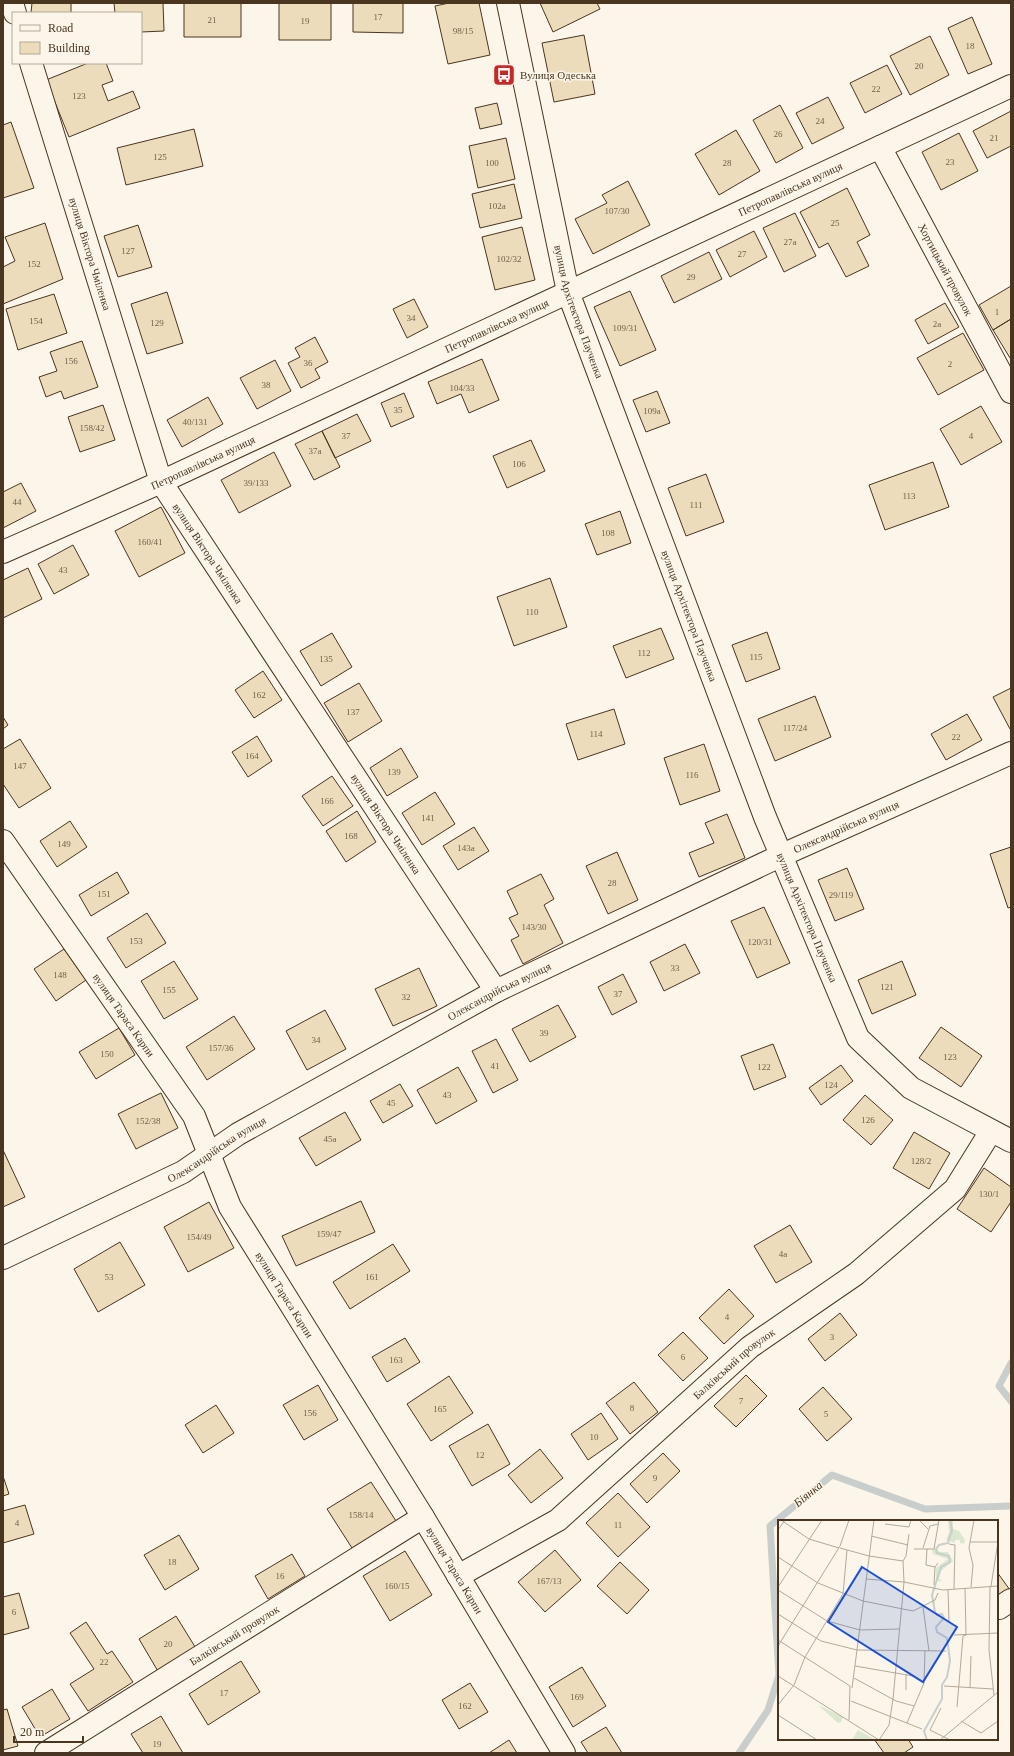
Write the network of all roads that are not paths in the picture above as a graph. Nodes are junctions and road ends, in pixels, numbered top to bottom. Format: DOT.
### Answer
graph roads {
  1 [pos="508,3"];
  2 [pos="31,64"];
  3 [pos="1011,86"];
  4 [pos="880,147"];
  5 [pos="568,292"];
  6 [pos="1011,392"];
  7 [pos="161,482"];
  8 [pos="3,552"];
  9 [pos="1011,752"];
  10 [pos="3,841"];
  11 [pos="780,856"];
  12 [pos="496,991"];
  13 [pos="991,1131"];
  14 [pos="1011,1141"];
  15 [pos="209,1154"];
  16 [pos="3,1258"];
  17 [pos="423,1517"];
  18 [pos="458,1576"];
  19 [pos="46,1753"];
  20 [pos="564,1753"];
  1 -- 5 [label="street, вулиця Архітектора Паученка"];
  2 -- 7 [label="street, вулиця Віктора Чміленка"];
  3 -- 4 [label="street, Петропавлівська вулиця"];
  4 -- 5 [label="street, Петропавлівська вулиця"];
  4 -- 6 [label="street, Хортицький провулок"];
  5 -- 7 [label="street, Петропавлівська вулиця"];
  5 -- 11 [label="street, вулиця Архітектора Паученка"];
  7 -- 8 [label="street, Петропавлівська вулиця"];
  7 -- 12 [label="street, вулиця Віктора Чміленка"];
  9 -- 11 [label="street, Олександрійська вулиця"];
  10 -- 15 [label="street, вулиця Тараса Карпи"];
  11 -- 12 [label="street, Олександрійська вулиця"];
  11 -- 13 [label="street, вулиця Архітектора Паученка"];
  12 -- 15 [label="street, Олександрійська вулиця"];
  13 -- 14 [label="street, вулиця Архітектора Паученка"];
  13 -- 18 [label="street, Балківський провулок"];
  15 -- 16 [label="street, Олександрійська вулиця"];
  15 -- 17 [label="street, вулиця Тараса Карпи"];
  17 -- 18 [label="street, вулиця Тараса Карпи"];
  17 -- 19 [label="street, Балківський провулок"];
  18 -- 20 [label="street, вулиця Тараса Карпи"];
}
